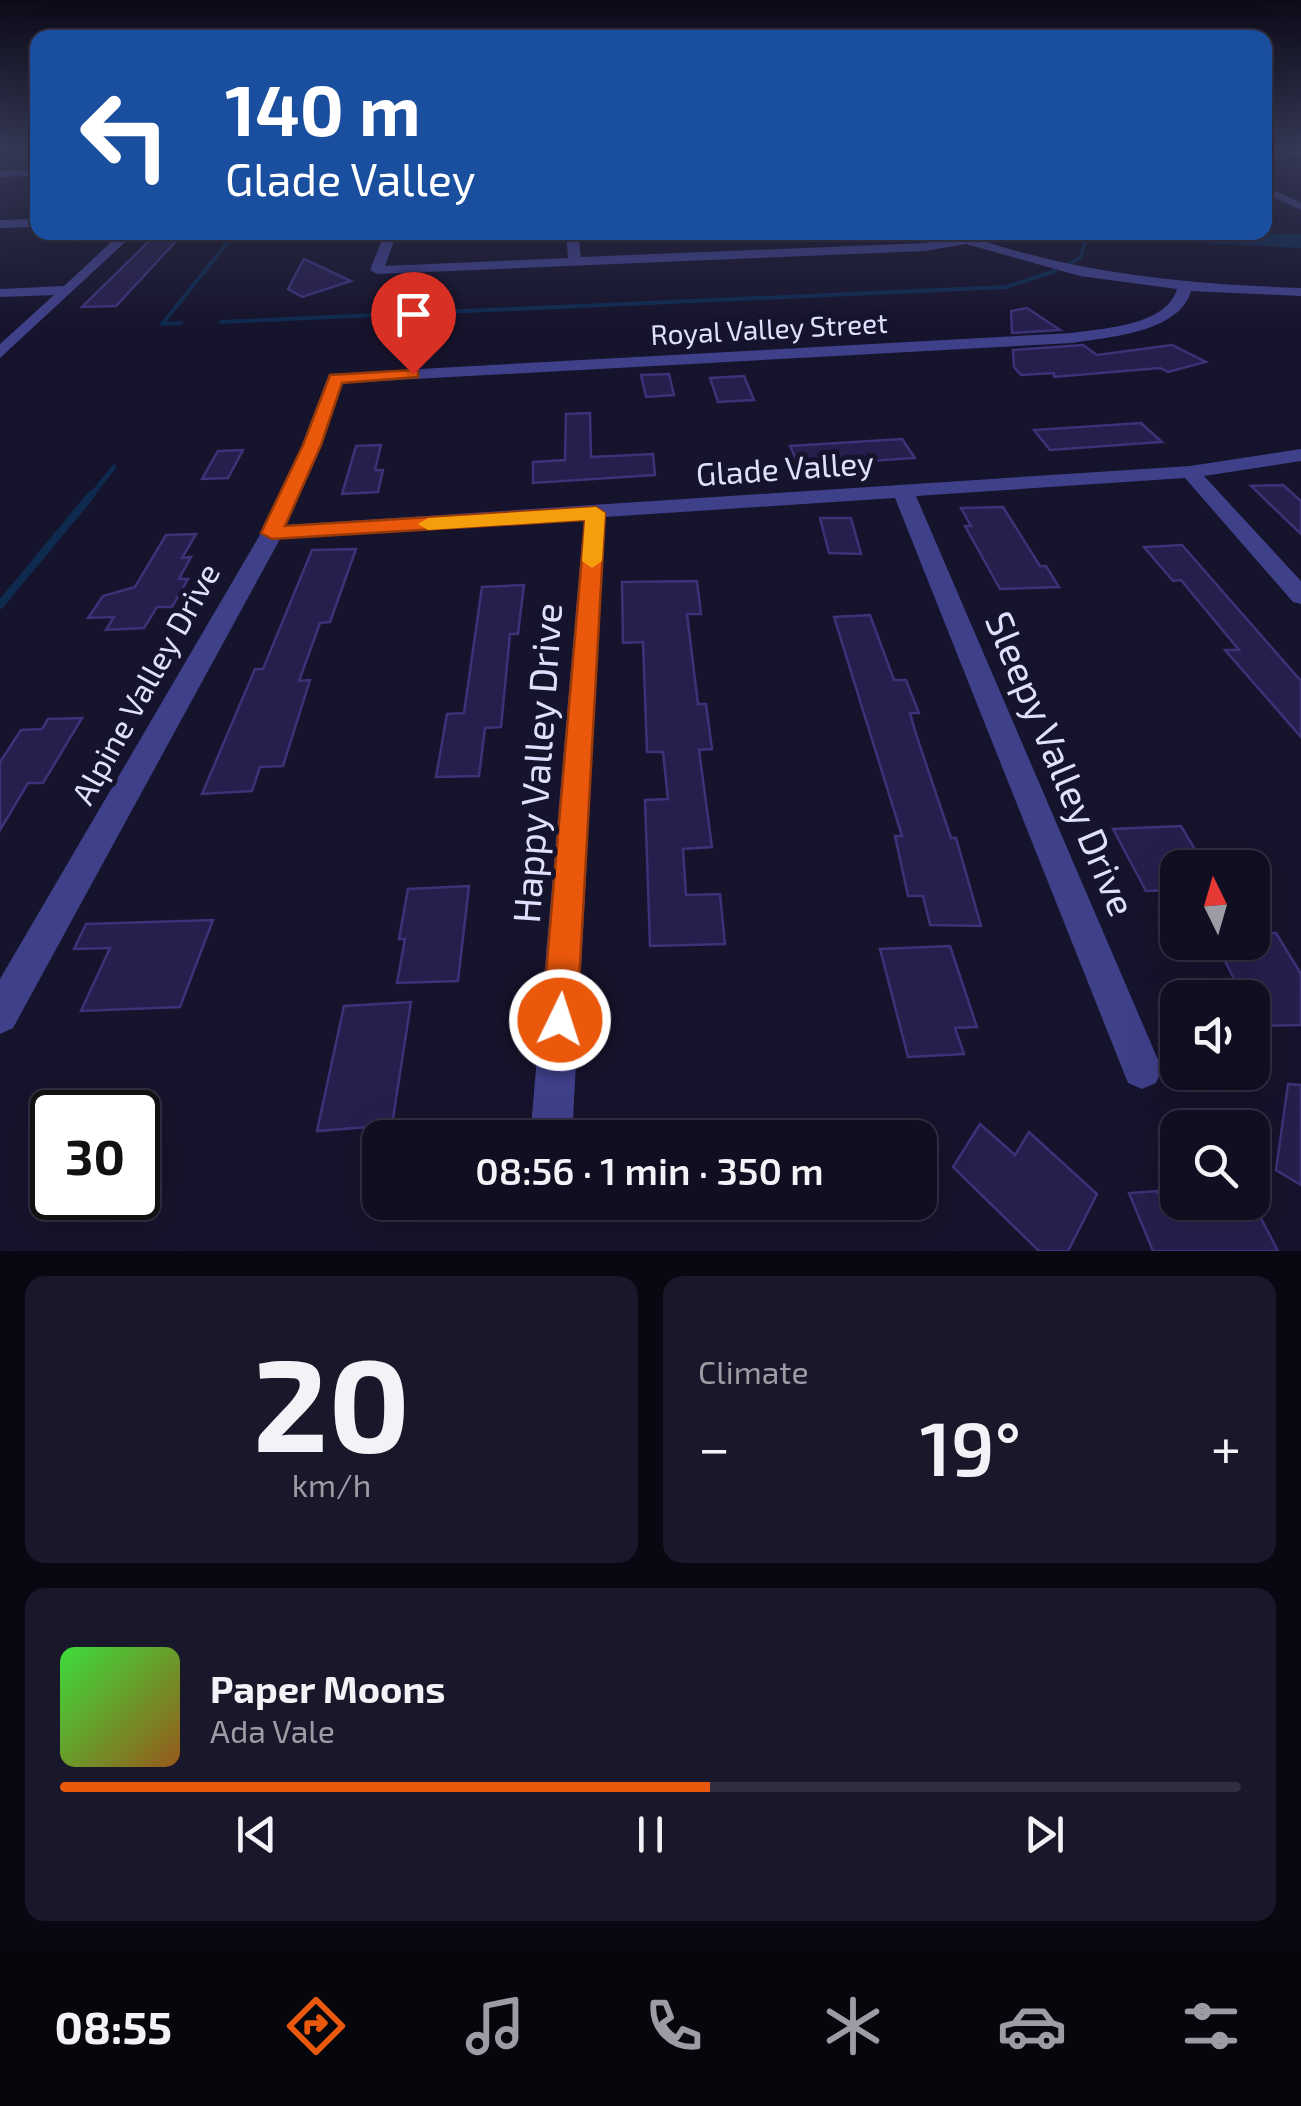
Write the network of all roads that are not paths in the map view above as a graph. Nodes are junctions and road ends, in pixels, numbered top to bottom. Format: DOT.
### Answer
graph roads {
  1 [pos="30,223"];
  2 [pos="0,224"];
  3 [pos="121,240"];
  4 [pos="388,240"];
  5 [pos="573,240"];
  6 [pos="966,240"];
  7 [pos="576,261"];
  8 [pos="1186,286"];
  9 [pos="68,290"];
  10 [pos="1301,292"];
  11 [pos="0,293"];
  12 [pos="0,354"];
  13 [pos="335,378"];
  14 [pos="1301,455"];
  15 [pos="1190,472"];
  16 [pos="903,490"];
  17 [pos="596,513"];
  18 [pos="272,533"];
  19 [pos="1301,596"];
  20 [pos="0,1016"];
  21 [pos="1142,1068"];
  22 [pos="552,1120"];
  1 -- 2 [label="street"];
  3 -- 9 [label="street"];
  4 -- 7 [label="street"];
  5 -- 7 [label="street"];
  6 -- 7 [label="street"];
  6 -- 8 [label="street"];
  8 -- 10 [label="street"];
  8 -- 13 [label="street, Royal Valley Street"];
  9 -- 11 [label="street"];
  9 -- 12 [label="street"];
  13 -- 18 [label="street, Alpine Valley Drive"];
  14 -- 15 [label="street, Glade Valley"];
  15 -- 16 [label="street, Glade Valley"];
  15 -- 19 [label="street"];
  16 -- 17 [label="street, Glade Valley"];
  16 -- 21 [label="street, Sleepy Valley Drive"];
  17 -- 18 [label="street, Glade Valley"];
  17 -- 22 [label="street, Happy Valley Drive"];
  18 -- 20 [label="street, Alpine Valley Drive"];
}
